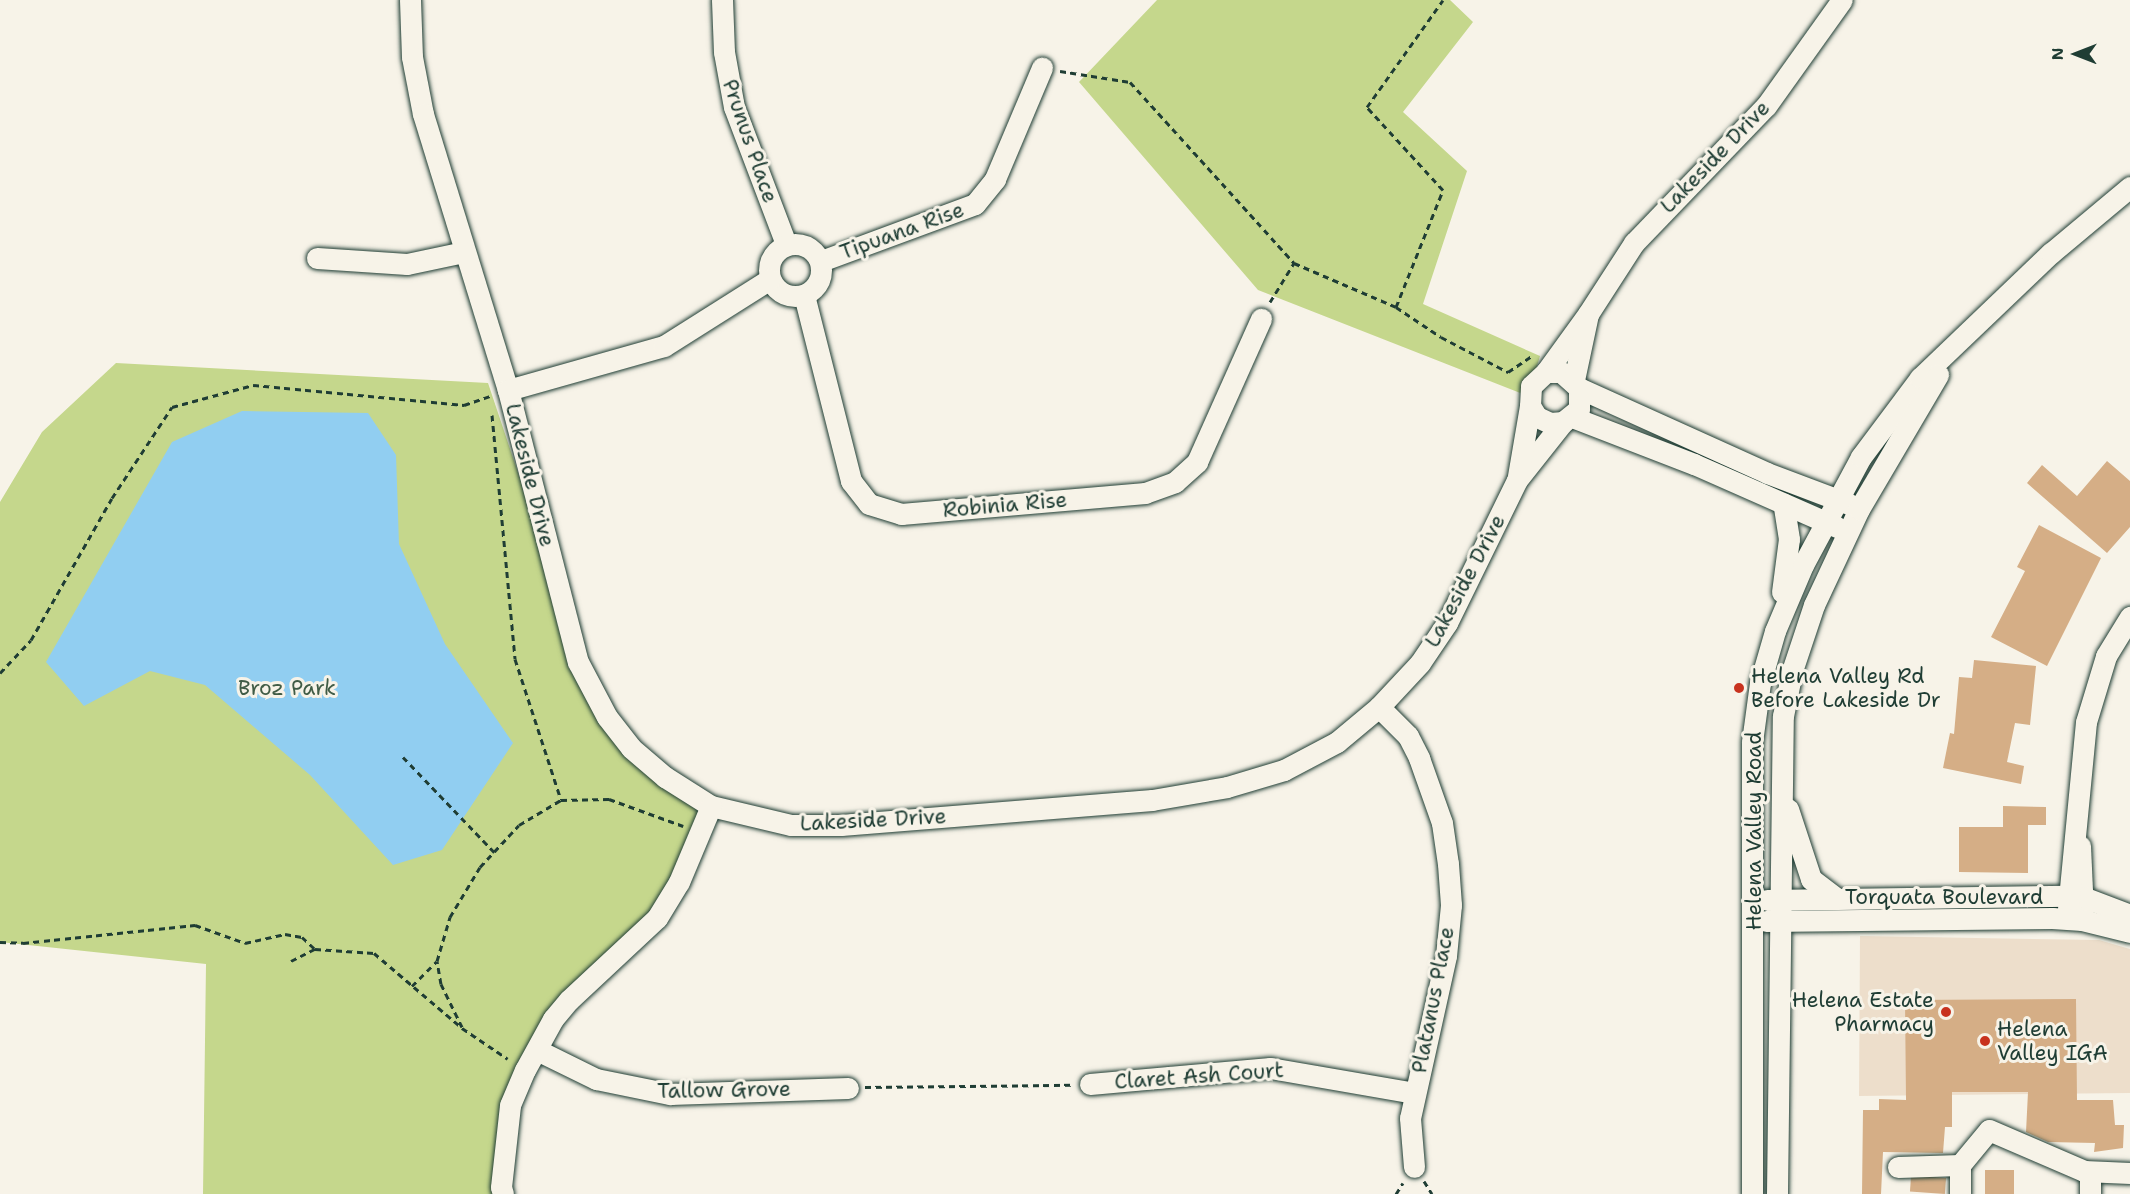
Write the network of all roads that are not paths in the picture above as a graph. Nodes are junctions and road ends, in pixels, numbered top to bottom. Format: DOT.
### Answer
graph roads {
  1 [pos="410,0"];
  2 [pos="722,0"];
  3 [pos="1842,0"];
  4 [pos="1042,68"];
  5 [pos="2130,187"];
  6 [pos="786,244"];
  7 [pos="464,252"];
  8 [pos="317,258"];
  9 [pos="820,261"];
  10 [pos="770,279"];
  11 [pos="804,295"];
  12 [pos="1588,314"];
  13 [pos="1260,319"];
  14 [pos="1956,347"];
  15 [pos="1546,372"];
  16 [pos="1577,384"];
  17 [pos="499,393"];
  18 [pos="1530,406"];
  19 [pos="1568,420"];
  20 [pos="1517,480"];
  21 [pos="1838,499"];
  22 [pos="1783,503"];
  23 [pos="1859,509"];
  24 [pos="1826,521"];
  25 [pos="1848,532"];
  26 [pos="2130,617"];
  27 [pos="1775,631"];
  28 [pos="1379,706"];
  29 [pos="1782,788"];
  30 [pos="711,806"];
  31 [pos="1835,897"];
  32 [pos="2076,897"];
  33 [pos="1781,900"];
  34 [pos="1754,911"];
  35 [pos="2130,915"];
  36 [pos="2075,919"];
  37 [pos="1780,921"];
  38 [pos="2130,932"];
  39 [pos="537,1050"];
  40 [pos="1090,1084"];
  41 [pos="848,1088"];
  42 [pos="1414,1093"];
  43 [pos="1960,1165"];
  44 [pos="1414,1167"];
  45 [pos="1898,1167"];
  46 [pos="2090,1172"];
  47 [pos="2130,1173"];
  48 [pos="504,1194"];
  49 [pos="1752,1194"];
  50 [pos="1777,1194"];
  51 [pos="1960,1194"];
  52 [pos="2090,1194"];
  1 -- 7 [label="street, Lakeside Drive"];
  2 -- 6 [label="street, Prunus Place"];
  3 -- 12 [label="street, Lakeside Drive"];
  4 -- 9 [label="street, Tipuana Rise"];
  5 -- 14 [label="street, Helena Valley Road"];
  6 -- 9 [label="street, Tipuana Rise"];
  6 -- 10 [label="street"];
  7 -- 8 [label="street"];
  7 -- 17 [label="street, Lakeside Drive"];
  9 -- 11 [label="street, Tipuana Rise"];
  10 -- 11 [label="street"];
  10 -- 17 [label="street"];
  11 -- 13 [label="street, Robinia Rise"];
  12 -- 15 [label="street, Lakeside Drive"];
  12 -- 16 [label="street, Lakeside Drive"];
  14 -- 21 [label="street, Helena Valley Road"];
  14 -- 23 [label="street, Helena Valley Road"];
  15 -- 16 [label="street"];
  15 -- 18 [label="street, Lakeside Drive"];
  16 -- 19 [label="street, Lakeside Drive"];
  16 -- 21 [label="street"];
  17 -- 30 [label="street, Lakeside Drive"];
  18 -- 19 [label="street"];
  18 -- 20 [label="street, Lakeside Drive"];
  19 -- 20 [label="street, Lakeside Drive"];
  19 -- 22 [label="street"];
  20 -- 28 [label="street, Lakeside Drive"];
  21 -- 23 [label="street"];
  21 -- 24 [label="street, Helena Valley Road"];
  22 -- 24 [label="street"];
  22 -- 27 [label="street"];
  23 -- 25 [label="street, Helena Valley Road"];
  24 -- 25 [label="street"];
  24 -- 27 [label="street, Helena Valley Road"];
  25 -- 29 [label="street, Helena Valley Road"];
  26 -- 32 [label="street"];
  27 -- 34 [label="street, Helena Valley Road"];
  28 -- 30 [label="street, Lakeside Drive"];
  28 -- 42 [label="street, Platanus Place"];
  29 -- 31 [label="street"];
  29 -- 33 [label="street, Helena Valley Road"];
  30 -- 39 [label="street"];
  31 -- 32 [label="street, Torquata Boulevard"];
  31 -- 33 [label="street, Torquata Boulevard"];
  32 -- 35 [label="street, Torquata Boulevard"];
  32 -- 36 [label="street"];
  33 -- 34 [label="street, Torquata Boulevard"];
  33 -- 37 [label="street, Helena Valley Road"];
  34 -- 37 [label="street, Torquata Boulevard"];
  34 -- 49 [label="street, Helena Valley Road"];
  36 -- 37 [label="street, Torquata Boulevard"];
  36 -- 38 [label="street, Torquata Boulevard"];
  37 -- 50 [label="street, Helena Valley Road"];
  39 -- 41 [label="street, Tallow Grove"];
  39 -- 48 [label="street"];
  40 -- 42 [label="street, Claret Ash Court"];
  42 -- 44 [label="street, Platanus Place"];
  43 -- 45 [label="street"];
  43 -- 46 [label="street"];
  43 -- 51 [label="street"];
  46 -- 47 [label="street"];
  46 -- 52 [label="street"];
}
